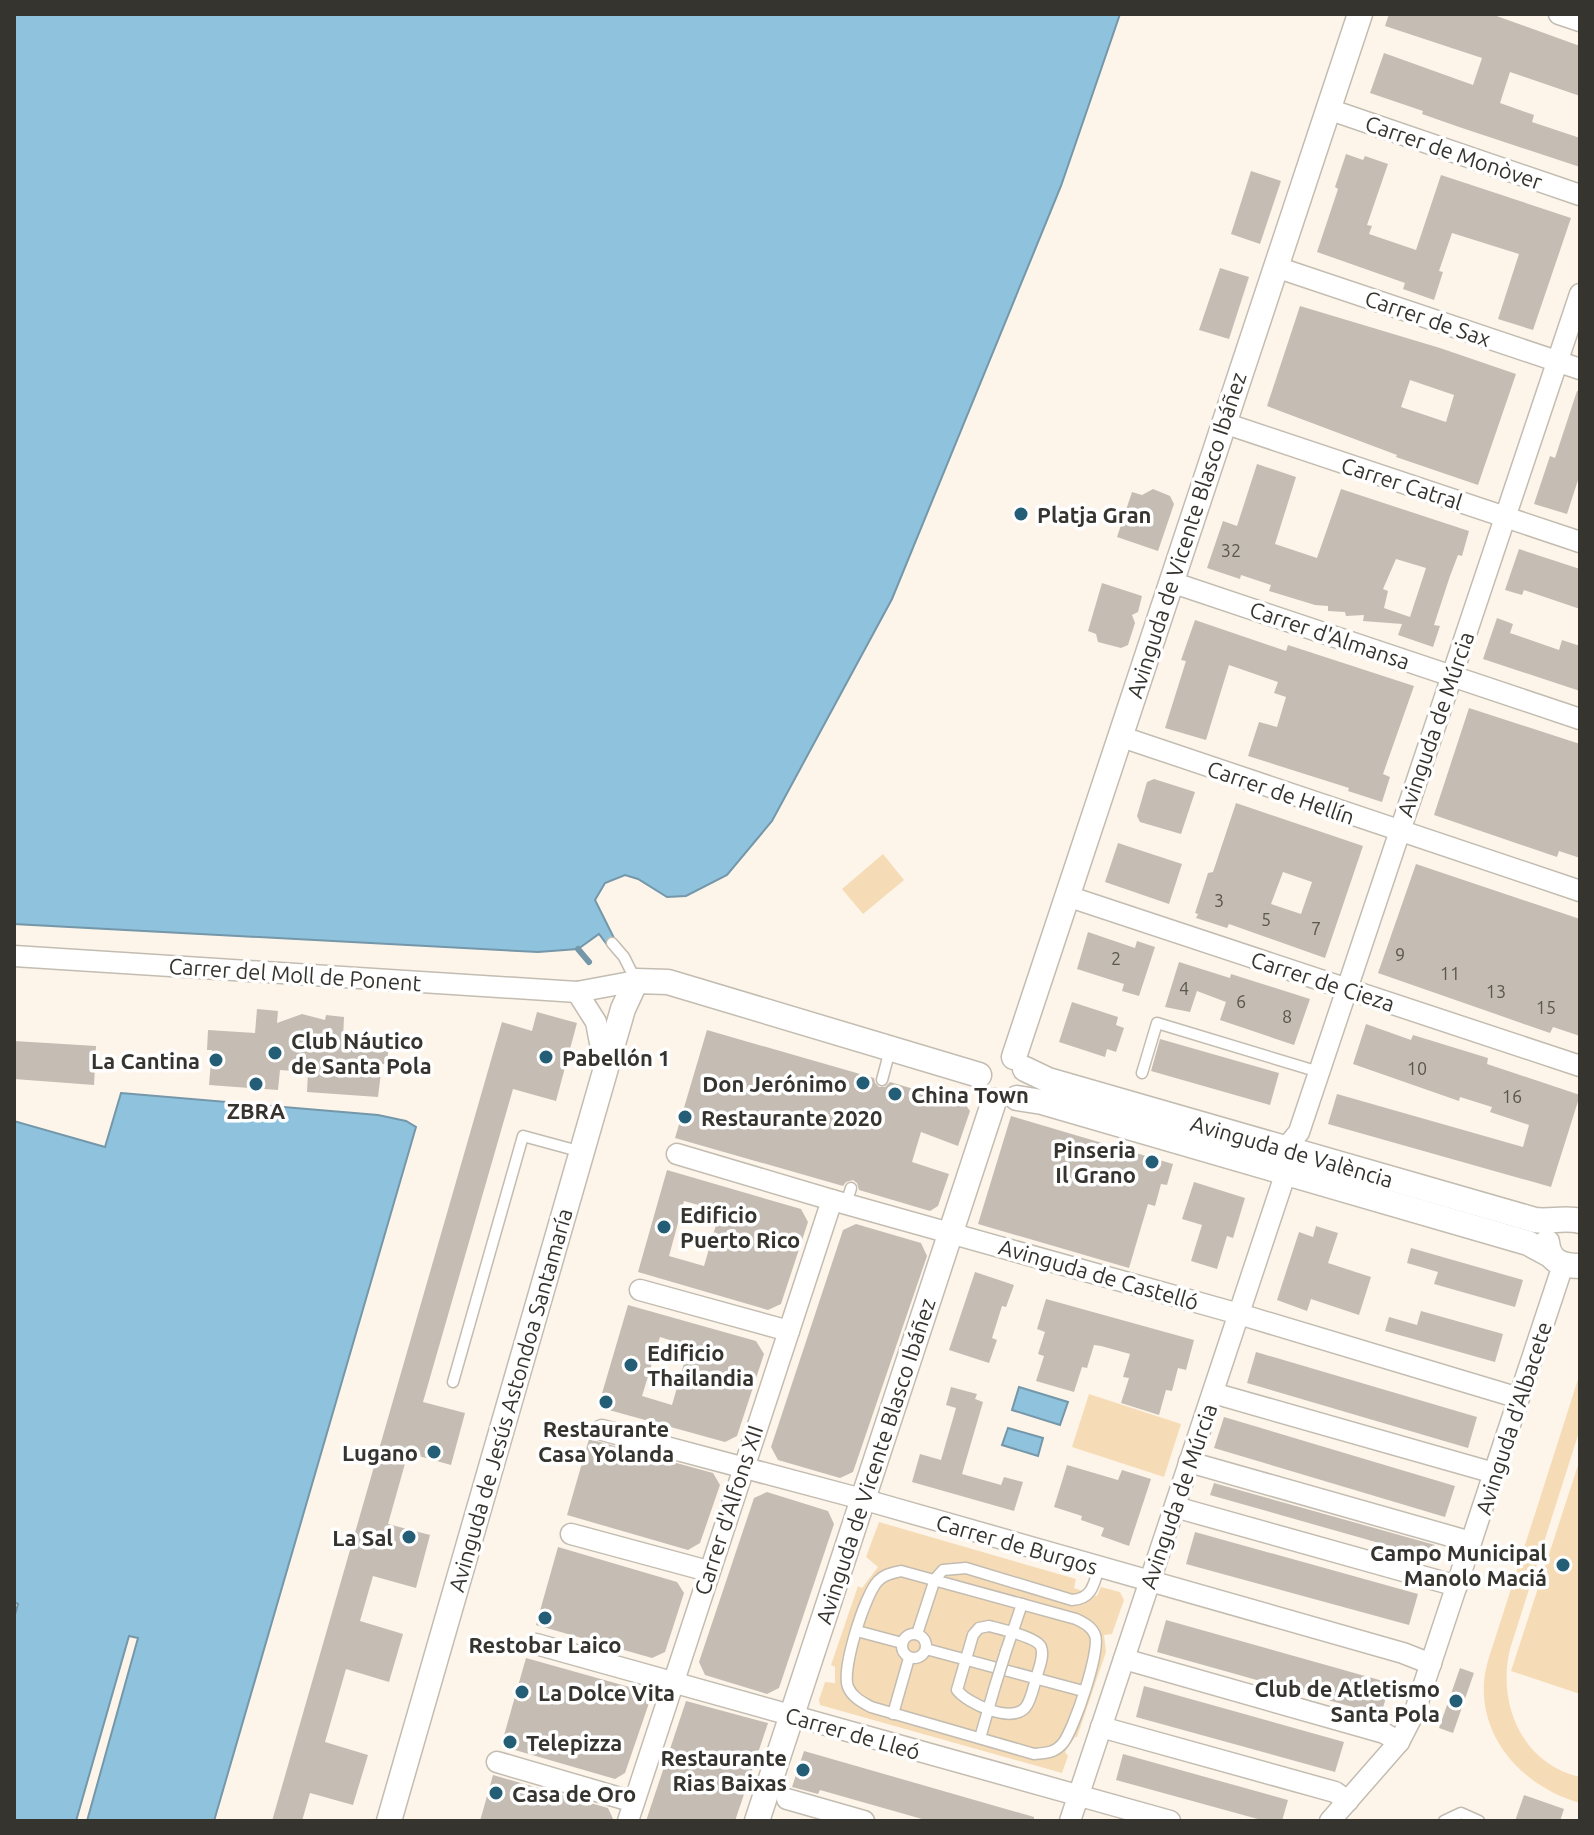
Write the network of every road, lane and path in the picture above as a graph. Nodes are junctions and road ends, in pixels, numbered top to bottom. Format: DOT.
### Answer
graph roads {
  1 [pos="1360,14"];
  2 [pos="1559,14"];
  3 [pos="1580,21"];
  4 [pos="1328,109"];
  5 [pos="1580,195"];
  6 [pos="1276,267"];
  7 [pos="1580,294"];
  8 [pos="1558,362"];
  9 [pos="1580,369"];
  10 [pos="1224,423"];
  11 [pos="1506,517"];
  12 [pos="1580,542"];
  13 [pos="1171,582"];
  14 [pos="1451,676"];
  15 [pos="1580,719"];
  16 [pos="1119,736"];
  17 [pos="1399,832"];
  18 [pos="1580,891"];
  19 [pos="1067,896"];
  20 [pos="612,943"];
  21 [pos="14,956"];
  22 [pos="636,981"];
  23 [pos="1346,989"];
  24 [pos="577,992"];
  25 [pos="890,1050"];
  26 [pos="1019,1063"];
  27 [pos="1580,1066"];
  28 [pos="605,1071"];
  29 [pos="1319,1072"];
  30 [pos="1142,1073"];
  31 [pos="979,1075"];
  32 [pos="882,1080"];
  33 [pos="1006,1099"];
  34 [pos="582,1152"];
  35 [pos="677,1154"];
  36 [pos="1286,1160"];
  37 [pos="843,1198"];
  38 [pos="1575,1219"];
  39 [pos="950,1233"];
  40 [pos="1570,1263"];
  41 [pos="640,1290"];
  42 [pos="1239,1314"];
  43 [pos="789,1331"];
  44 [pos="453,1382"];
  45 [pos="1213,1393"];
  46 [pos="1519,1398"];
  47 [pos="602,1430"];
  48 [pos="1189,1462"];
  49 [pos="742,1468"];
  50 [pos="1494,1473"];
  51 [pos="862,1499"];
  52 [pos="1175,1507"];
  53 [pos="571,1534"];
  54 [pos="1471,1542"];
  55 [pos="1099,1567"];
  56 [pos="708,1571"];
  57 [pos="935,1579"];
  58 [pos="1149,1581"];
  59 [pos="1457,1586"];
  60 [pos="1022,1604"];
  61 [pos="857,1631"];
  62 [pos="1012,1633"];
  63 [pos="917,1634"];
  64 [pos="902,1643"];
  65 [pos="536,1644"];
  66 [pos="926,1649"];
  67 [pos="909,1658"];
  68 [pos="1124,1659"];
  69 [pos="965,1660"];
  70 [pos="1431,1664"];
  71 [pos="1036,1679"];
  72 [pos="673,1680"];
  73 [pos="1083,1691"];
  74 [pos="989,1708"];
  75 [pos="893,1714"];
  76 [pos="791,1716"];
  77 [pos="1101,1727"];
  78 [pos="980,1738"];
  79 [pos="1399,1742"];
  80 [pos="497,1762"];
  81 [pos="1079,1795"];
  82 [pos="787,1799"];
  83 [pos="1348,1801"];
  84 [pos="631,1811"];
  85 [pos="389,1821"];
  86 [pos="757,1821"];
  87 [pos="864,1821"];
  88 [pos="1070,1821"];
  89 [pos="1170,1821"];
  90 [pos="1330,1821"];
  91 [pos="1444,1821"];
  92 [pos="1479,1821"];
  1 -- 4 [label="street, Avinguda de Vicente Blasco Ibáñez"];
  2 -- 3 [label="street"];
  4 -- 5 [label="street, Carrer de Monòver"];
  4 -- 6 [label="street, Avinguda de Vicente Blasco Ibáñez"];
  6 -- 8 [label="street, Carrer de Sax"];
  6 -- 10 [label="street, Avinguda de Vicente Blasco Ibáñez"];
  7 -- 8 [label="street, Avinguda de Múrcia"];
  8 -- 9 [label="street, Carrer de Sax"];
  8 -- 11 [label="street, Avinguda de Múrcia"];
  10 -- 11 [label="street, Carrer Catral"];
  10 -- 13 [label="street, Avinguda de Vicente Blasco Ibáñez"];
  11 -- 12 [label="street, Carrer Catral"];
  11 -- 14 [label="street, Avinguda de Múrcia"];
  13 -- 14 [label="street, Carrer d'Almansa"];
  13 -- 16 [label="street, Avinguda de Vicente Blasco Ibáñez"];
  14 -- 15 [label="street, Carrer d'Almansa"];
  14 -- 17 [label="street, Avinguda de Múrcia"];
  16 -- 17 [label="street, Carrer de Hellín"];
  16 -- 19 [label="street, Avinguda de Vicente Blasco Ibáñez"];
  17 -- 18 [label="street, Carrer de Hellín"];
  17 -- 23 [label="street, Avinguda de Múrcia"];
  19 -- 23 [label="street, Carrer de Cieza"];
  19 -- 26 [label="street, Avinguda de Vicente Blasco Ibáñez"];
  20 -- 22 [label="lane"];
  21 -- 24 [label="street, Carrer del Moll de Ponent"];
  22 -- 24 [label="street, Carrer del Moll de Ponent"];
  22 -- 25 [label="street"];
  22 -- 28 [label="street, Avinguda de Jesús Astondoa Santamaría"];
  23 -- 27 [label="street, Carrer de Cieza"];
  23 -- 29 [label="street, Avinguda de Múrcia"];
  24 -- 28 [label="street"];
  25 -- 31 [label="street"];
  25 -- 32 [label="lane"];
  26 -- 31 [label="street"];
  26 -- 33 [label="street"];
  26 -- 36 [label="street, Avinguda de València"];
  28 -- 34 [label="street, Avinguda de Jesús Astondoa Santamaría"];
  29 -- 30 [label="lane"];
  29 -- 36 [label="street, Avinguda de Múrcia"];
  31 -- 33 [label="street"];
  33 -- 36 [label="street, Avinguda de València"];
  33 -- 39 [label="street, Avinguda de Vicente Blasco Ibáñez"];
  34 -- 44 [label="lane"];
  34 -- 85 [label="street, Avinguda de Jesús Astondoa Santamaría"];
  35 -- 37 [label="street, Avinguda de Castelló"];
  36 -- 38 [label="street, Avinguda de València"];
  36 -- 40 [label="street, Avinguda de València"];
  36 -- 42 [label="street, Avinguda de Múrcia"];
  37 -- 39 [label="street, Avinguda de Castelló"];
  37 -- 43 [label="street, Carrer d'Alfons XII"];
  38 -- 40 [label="street"];
  39 -- 42 [label="street, Avinguda de Castelló"];
  39 -- 51 [label="street, Avinguda de Vicente Blasco Ibáñez"];
  40 -- 46 [label="street, Avinguda d'Albacete"];
  41 -- 43 [label="street"];
  42 -- 45 [label="street, Avinguda de Múrcia"];
  42 -- 46 [label="street, Avinguda de Castelló"];
  43 -- 49 [label="street, Carrer d'Alfons XII"];
  45 -- 48 [label="street, Avinguda de Múrcia"];
  45 -- 50 [label="street"];
  46 -- 50 [label="street, Avinguda d'Albacete"];
  47 -- 49 [label="street, Carrer de Burgos"];
  48 -- 52 [label="street, Avinguda de Múrcia"];
  48 -- 54 [label="street"];
  49 -- 51 [label="street, Carrer de Burgos"];
  49 -- 56 [label="street, Carrer d'Alfons XII"];
  50 -- 54 [label="street, Avinguda d'Albacete"];
  51 -- 55 [label="street, Carrer de Burgos"];
  51 -- 76 [label="street, Avinguda de Vicente Blasco Ibáñez"];
  52 -- 58 [label="street, Avinguda de Múrcia"];
  52 -- 59 [label="street"];
  53 -- 56 [label="street"];
  54 -- 59 [label="street, Avinguda d'Albacete"];
  55 -- 57 [label="lane"];
  55 -- 58 [label="street, Carrer de Burgos"];
  56 -- 72 [label="street, Carrer d'Alfons XII"];
  57 -- 60 [label="lane"];
  57 -- 61 [label="lane"];
  57 -- 63 [label="lane"];
  58 -- 68 [label="street, Avinguda de Múrcia"];
  58 -- 70 [label="street, Carrer de Burgos"];
  59 -- 70 [label="street, Avinguda d'Albacete"];
  60 -- 62 [label="lane"];
  60 -- 73 [label="lane"];
  61 -- 64 [label="lane"];
  61 -- 75 [label="lane"];
  62 -- 69 [label="lane"];
  62 -- 71 [label="lane"];
  62 -- 74 [label="lane, bridge"];
  63 -- 64 [label="lane"];
  63 -- 66 [label="lane"];
  64 -- 67 [label="lane"];
  65 -- 72 [label="street, Carrer de Lleó"];
  66 -- 67 [label="lane"];
  66 -- 69 [label="lane"];
  67 -- 75 [label="lane"];
  68 -- 77 [label="street, Avinguda de Múrcia"];
  68 -- 79 [label="street"];
  69 -- 71 [label="lane"];
  69 -- 74 [label="lane"];
  70 -- 79 [label="street, Avinguda d'Albacete"];
  71 -- 73 [label="lane"];
  71 -- 74 [label="lane"];
  72 -- 76 [label="street, Carrer de Lleó"];
  72 -- 84 [label="street, Carrer d'Alfons XII"];
  73 -- 78 [label="lane"];
  74 -- 78 [label="lane"];
  75 -- 78 [label="lane"];
  76 -- 81 [label="street, Carrer de Lleó"];
  76 -- 86 [label="street, Avinguda de Vicente Blasco Ibáñez"];
  77 -- 81 [label="street, Avinguda de Múrcia"];
  77 -- 83 [label="street"];
  79 -- 83 [label="street, Avinguda d'Albacete"];
  80 -- 84 [label="street"];
  81 -- 88 [label="street, Avinguda de Múrcia"];
  81 -- 89 [label="street, Carrer de Lleó"];
  82 -- 87 [label="street"];
  83 -- 90 [label="street, Avinguda d'Albacete"];
  91 -- 92 [label="lane"];
}
